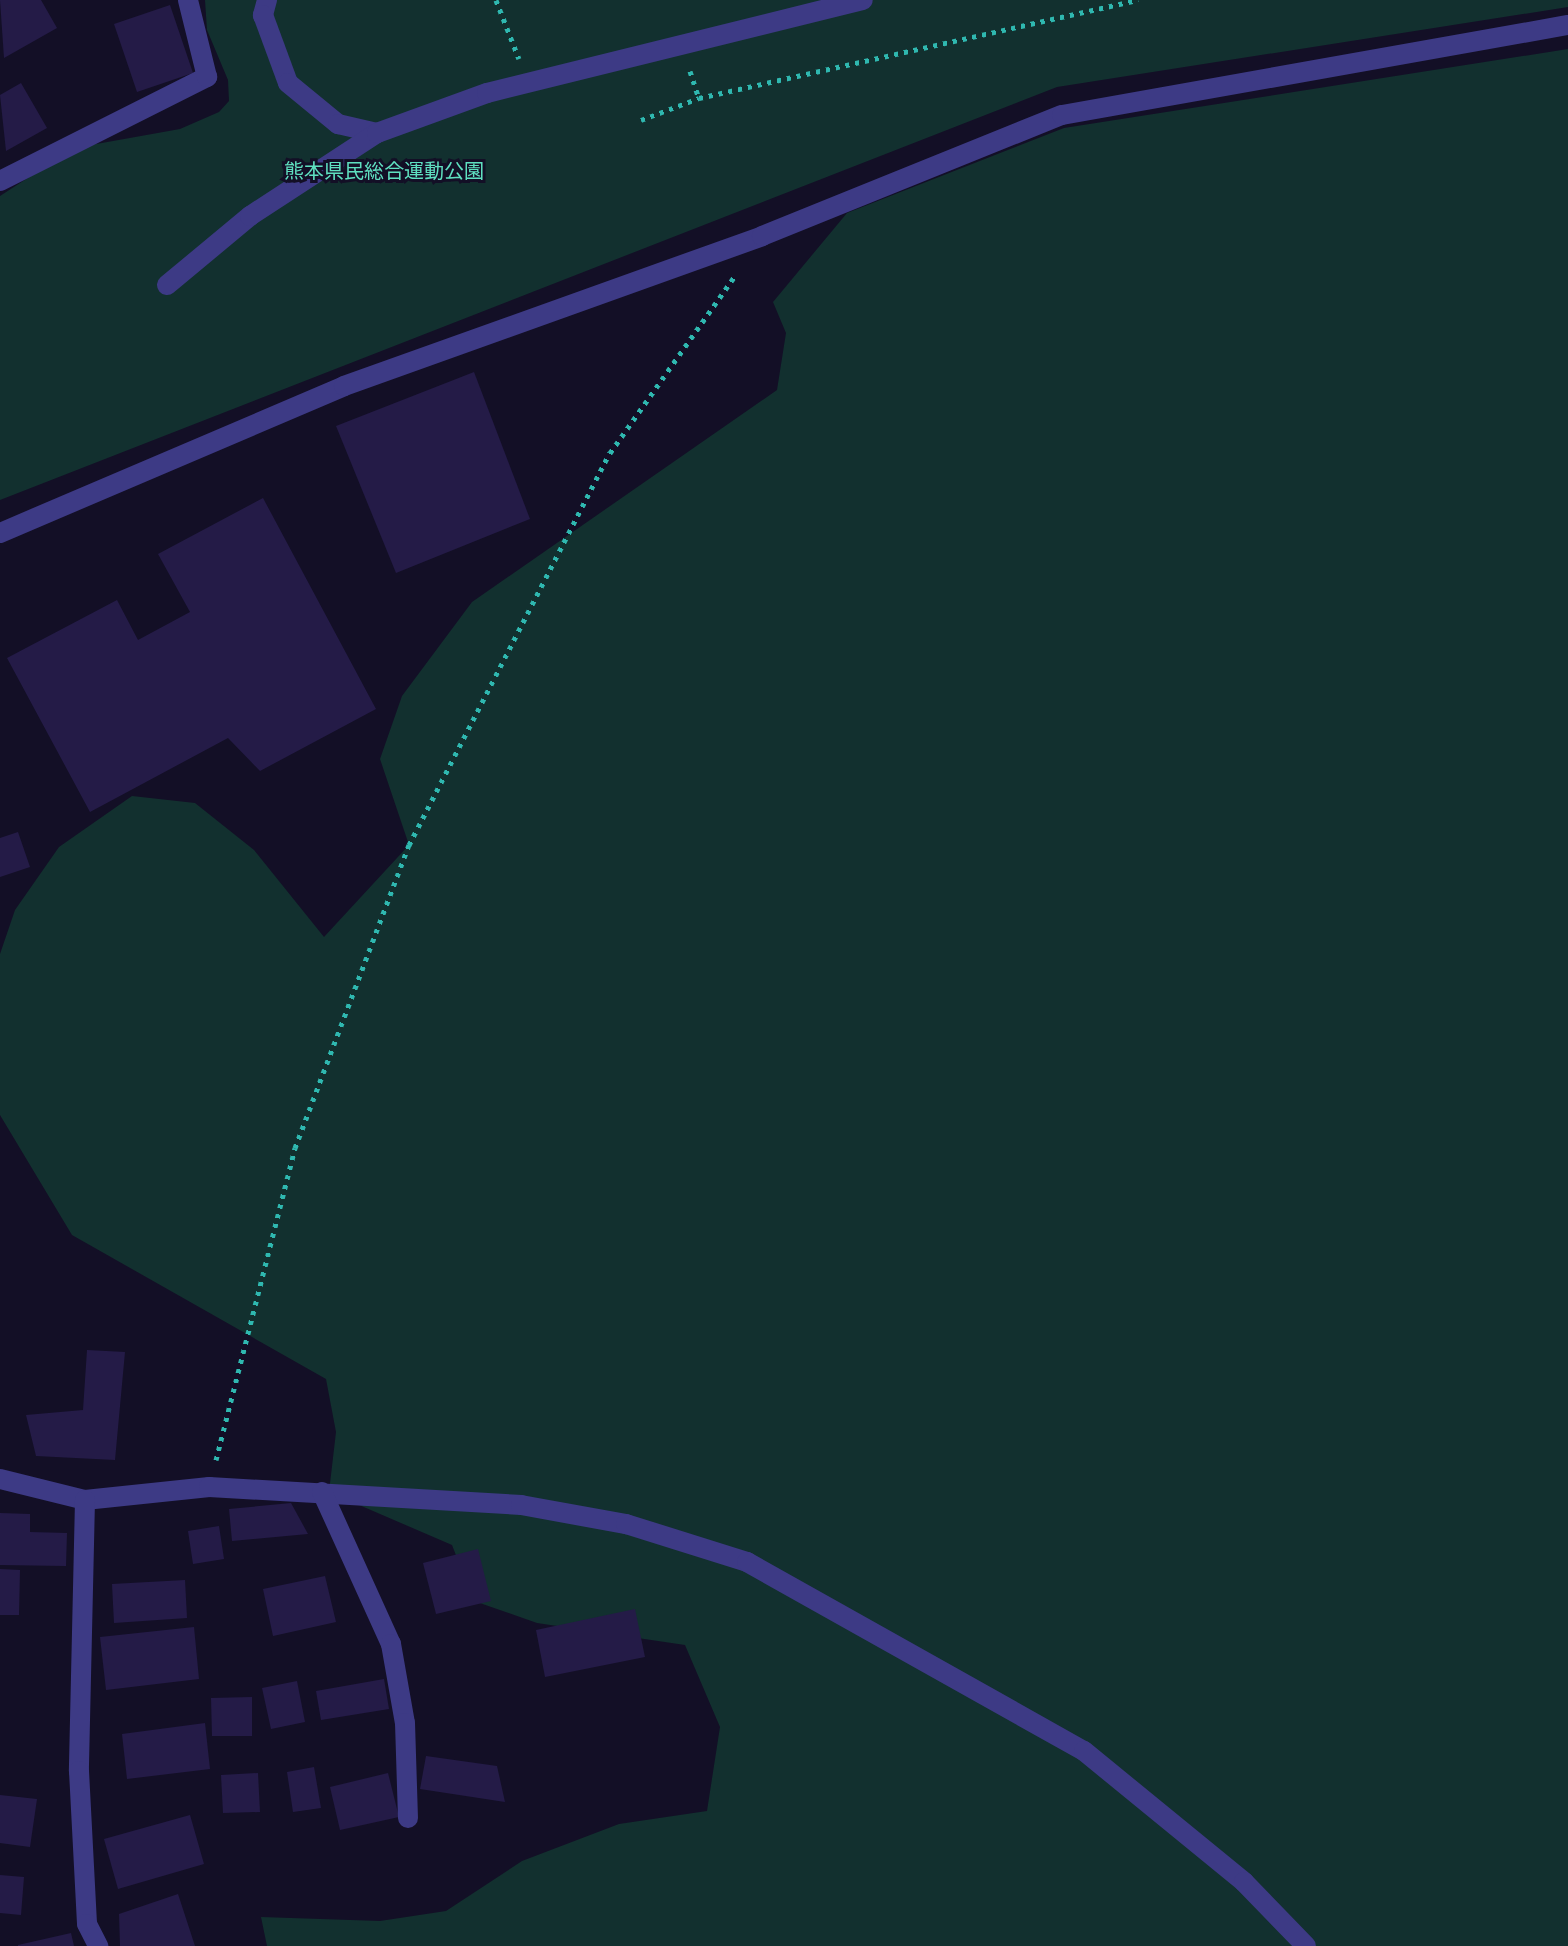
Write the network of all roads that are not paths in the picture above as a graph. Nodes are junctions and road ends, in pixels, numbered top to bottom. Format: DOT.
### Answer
graph roads {
  1 [pos="188,0"];
  2 [pos="267,0"];
  3 [pos="863,0"];
  4 [pos="1568,25"];
  5 [pos="377,133"];
  6 [pos="0,181"];
  7 [pos="167,285"];
  8 [pos="0,533"];
  9 [pos="0,1479"];
  10 [pos="322,1492"];
  11 [pos="85,1500"];
  12 [pos="408,1818"];
  13 [pos="98,1946"];
  14 [pos="1306,1946"];
  1 -- 6 [label="street"];
  2 -- 5 [label="street"];
  3 -- 5 [label="street"];
  4 -- 8 [label="street"];
  5 -- 7 [label="street"];
  9 -- 11 [label="street"];
  10 -- 11 [label="street"];
  10 -- 12 [label="street"];
  10 -- 14 [label="street"];
  11 -- 13 [label="street"];
}
